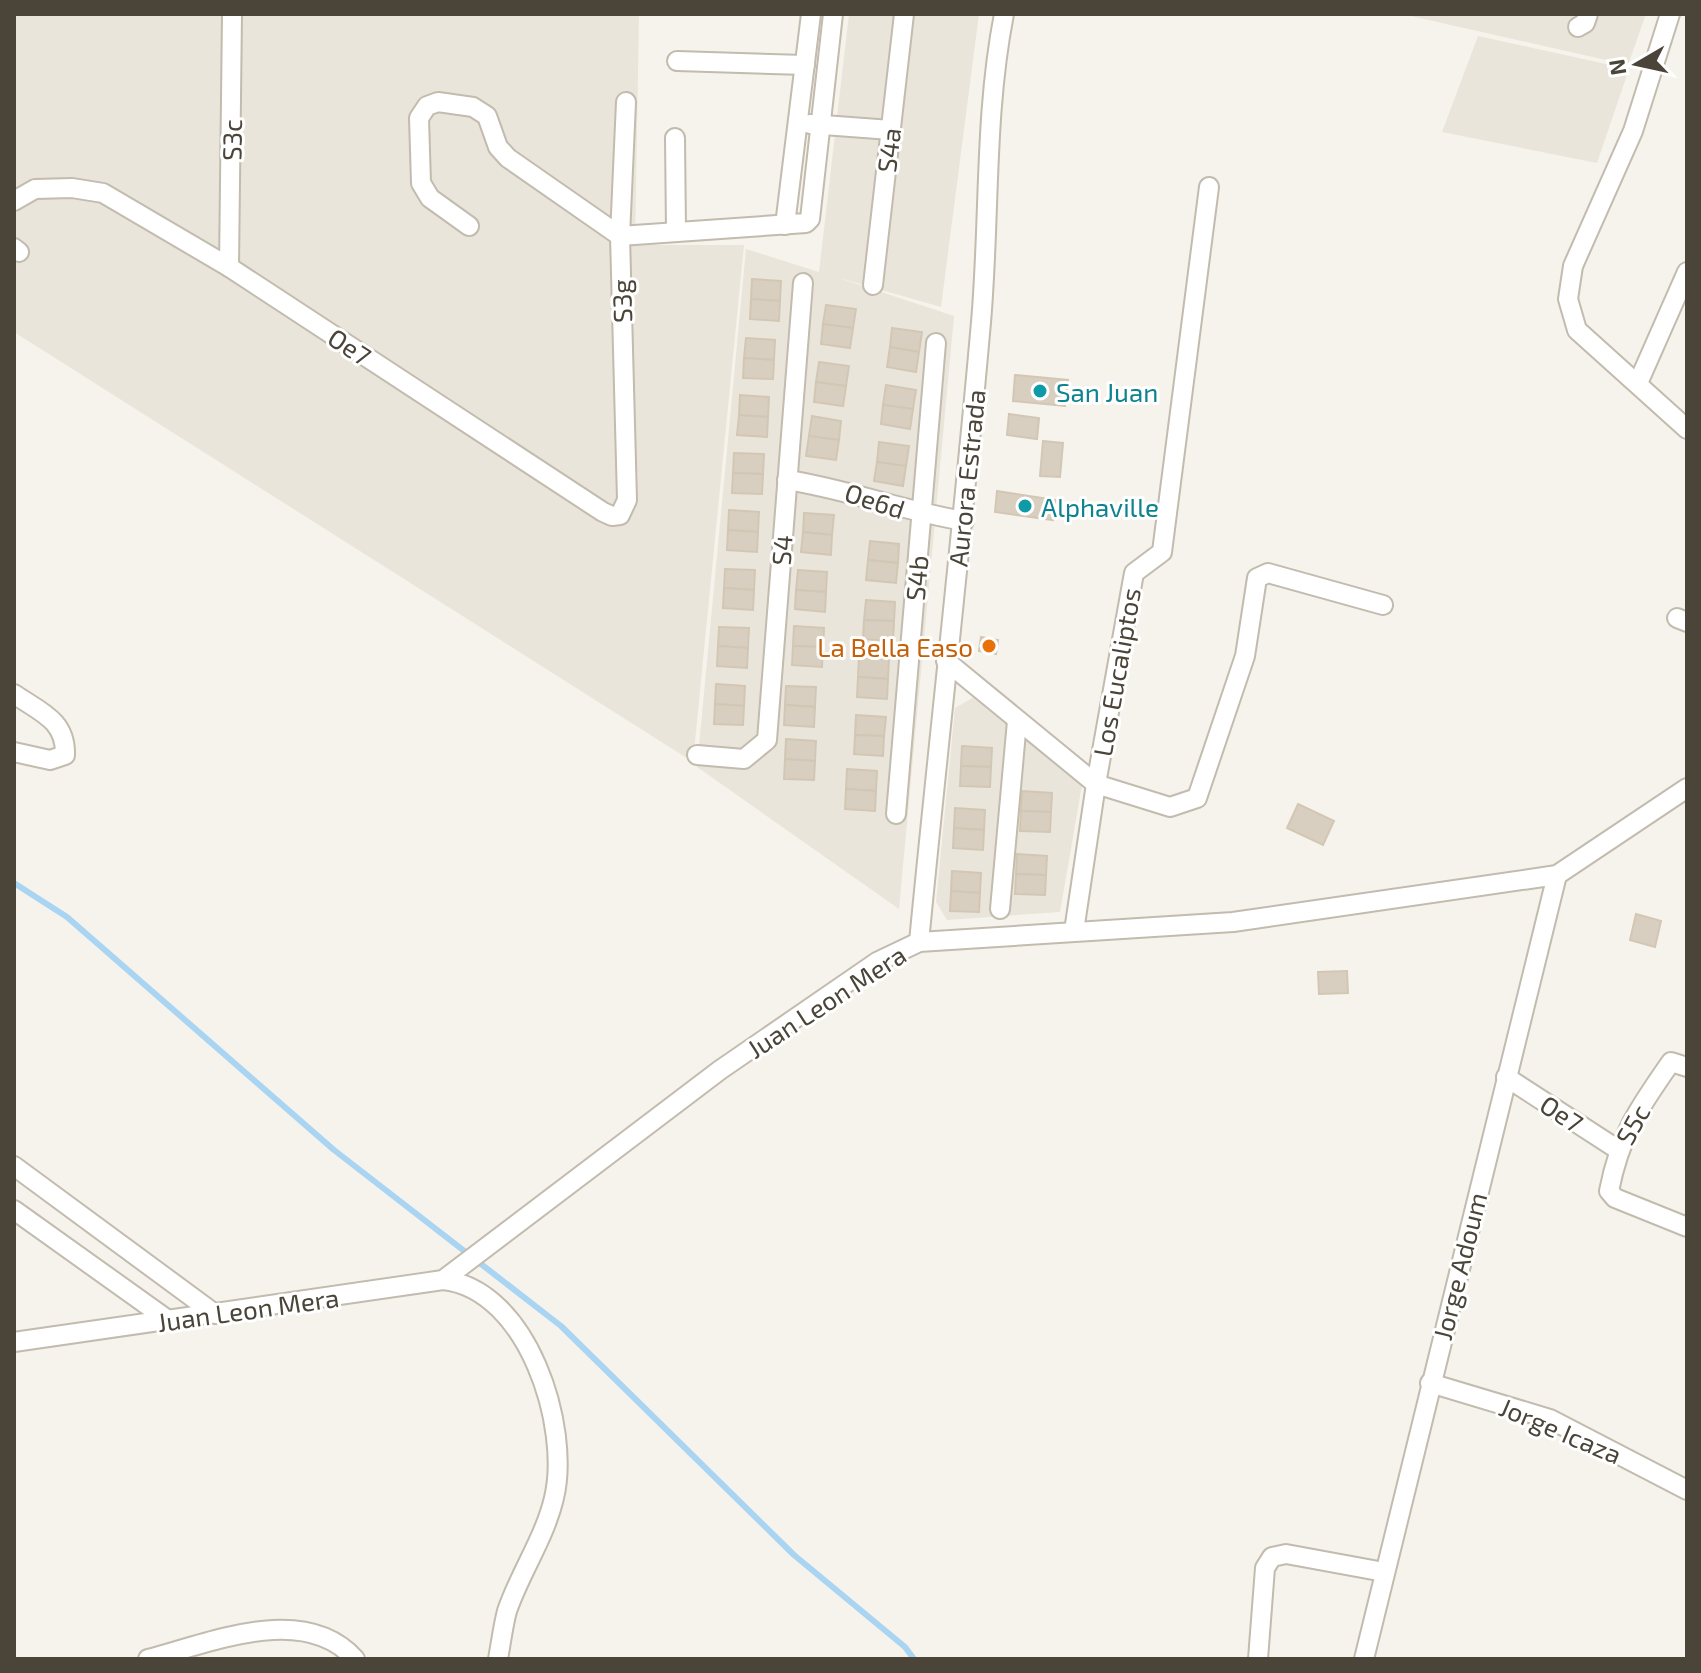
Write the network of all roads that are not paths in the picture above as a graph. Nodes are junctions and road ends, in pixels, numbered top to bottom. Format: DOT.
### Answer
graph roads {
  1 [pos="232,14"];
  2 [pos="811,14"];
  3 [pos="833,14"];
  4 [pos="904,14"];
  5 [pos="1004,14"];
  6 [pos="1670,14"];
  7 [pos="677,61"];
  8 [pos="805,65"];
  9 [pos="626,102"];
  10 [pos="799,124"];
  11 [pos="821,124"];
  12 [pos="891,130"];
  13 [pos="675,138"];
  14 [pos="1209,187"];
  15 [pos="14,201"];
  16 [pos="785,225"];
  17 [pos="469,226"];
  18 [pos="676,231"];
  19 [pos="620,236"];
  20 [pos="229,267"];
  21 [pos="1687,272"];
  22 [pos="803,283"];
  23 [pos="873,285"];
  24 [pos="936,343"];
  25 [pos="1638,383"];
  26 [pos="1687,429"];
  27 [pos="787,480"];
  28 [pos="922,514"];
  29 [pos="620,515"];
  30 [pos="964,521"];
  31 [pos="1383,605"];
  32 [pos="946,661"];
  33 [pos="14,694"];
  34 [pos="1017,721"];
  35 [pos="14,752"];
  36 [pos="697,755"];
  37 [pos="1096,784"];
  38 [pos="1687,788"];
  39 [pos="896,814"];
  40 [pos="1557,875"];
  41 [pos="1000,909"];
  42 [pos="1074,931"];
  43 [pos="919,942"];
  44 [pos="1679,1064"];
  45 [pos="1506,1077"];
  46 [pos="1617,1149"];
  47 [pos="14,1166"];
  48 [pos="14,1210"];
  49 [pos="1687,1227"];
  50 [pos="443,1280"];
  51 [pos="215,1314"];
  52 [pos="168,1320"];
  53 [pos="14,1342"];
  54 [pos="1430,1383"];
  55 [pos="1687,1490"];
  56 [pos="1384,1572"];
  57 [pos="148,1659"];
  58 [pos="355,1659"];
  59 [pos="498,1659"];
  60 [pos="1258,1659"];
  61 [pos="1364,1659"];
  1 -- 20 [label="street, S3c"];
  2 -- 8 [label="street"];
  3 -- 11 [label="street"];
  4 -- 12 [label="street, S4a"];
  5 -- 30 [label="street, Aurora Estrada"];
  6 -- 25 [label="street"];
  7 -- 8 [label="street"];
  8 -- 10 [label="street"];
  9 -- 19 [label="street, S3g"];
  10 -- 11 [label="street"];
  10 -- 16 [label="street"];
  11 -- 12 [label="street"];
  11 -- 16 [label="street"];
  12 -- 23 [label="street, S4a"];
  13 -- 18 [label="street"];
  14 -- 37 [label="street, Los Eucaliptos"];
  15 -- 20 [label="street, Oe7"];
  16 -- 18 [label="street"];
  17 -- 19 [label="street"];
  18 -- 19 [label="street"];
  19 -- 29 [label="street, S3g"];
  20 -- 29 [label="street, Oe7"];
  21 -- 25 [label="street"];
  22 -- 27 [label="street, S4"];
  24 -- 28 [label="street, S4b"];
  25 -- 26 [label="street"];
  27 -- 28 [label="street, Oe6d"];
  27 -- 36 [label="street, S4"];
  28 -- 30 [label="street, Oe6d"];
  28 -- 39 [label="street, S4b"];
  30 -- 32 [label="street, Aurora Estrada"];
  31 -- 37 [label="street"];
  32 -- 34 [label="street"];
  32 -- 43 [label="street, Aurora Estrada"];
  33 -- 35 [label="street"];
  34 -- 37 [label="street"];
  34 -- 41 [label="street"];
  37 -- 42 [label="street, Los Eucaliptos"];
  38 -- 40 [label="street, Juan Leon Mera"];
  40 -- 42 [label="street, Juan Leon Mera"];
  40 -- 45 [label="street, Jorge Adoum"];
  42 -- 43 [label="street, Juan Leon Mera"];
  43 -- 50 [label="street, Juan Leon Mera"];
  44 -- 46 [label="street, S5c"];
  45 -- 46 [label="street, Oe7"];
  45 -- 54 [label="street, Jorge Adoum"];
  46 -- 49 [label="street, S5c"];
  47 -- 51 [label="street"];
  48 -- 52 [label="street"];
  50 -- 51 [label="street, Juan Leon Mera"];
  50 -- 59 [label="street"];
  51 -- 52 [label="street, Juan Leon Mera"];
  52 -- 53 [label="street, Juan Leon Mera"];
  54 -- 55 [label="street, Jorge Icaza"];
  54 -- 56 [label="street, Jorge Adoum"];
  56 -- 60 [label="street"];
  56 -- 61 [label="street, Jorge Adoum"];
  57 -- 58 [label="street"];
}
